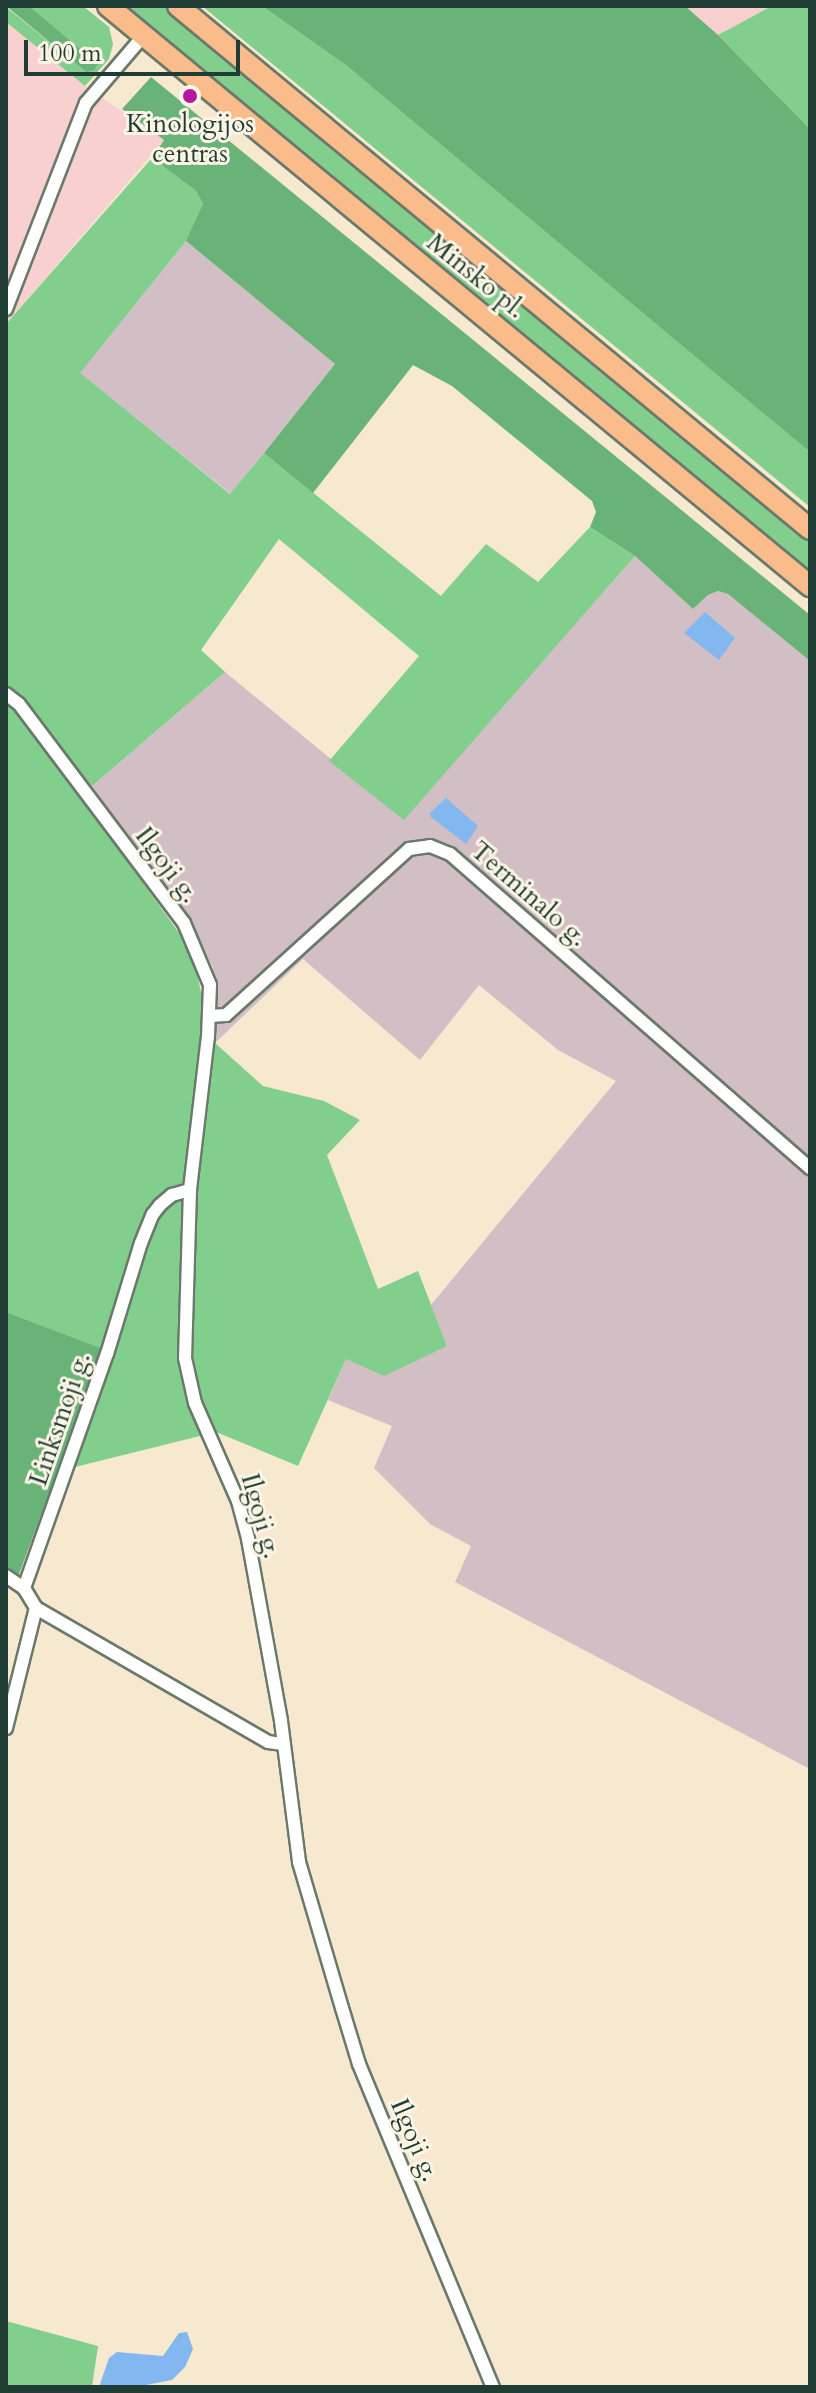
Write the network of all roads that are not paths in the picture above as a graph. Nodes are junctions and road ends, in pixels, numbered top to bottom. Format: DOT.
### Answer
graph roads {
  1 [pos="108,6"];
  2 [pos="178,6"];
  3 [pos="144,35"];
  4 [pos="6,309"];
  5 [pos="810,529"];
  6 [pos="810,586"];
  7 [pos="6,694"];
  8 [pos="209,1016"];
  9 [pos="810,1168"];
  10 [pos="190,1190"];
  11 [pos="6,1576"];
  12 [pos="24,1588"];
  13 [pos="36,1608"];
  14 [pos="6,1728"];
  15 [pos="283,1744"];
  16 [pos="493,2387"];
  1 -- 3 [label="highway, Minsko pl."];
  2 -- 5 [label="highway, Minsko pl."];
  3 -- 4 [label="street"];
  3 -- 6 [label="highway, Minsko pl."];
  7 -- 8 [label="street, Ilgoji g."];
  8 -- 9 [label="street, Terminalo g."];
  8 -- 10 [label="street, Ilgoji g."];
  10 -- 12 [label="street, Linksmoji g."];
  10 -- 15 [label="street, Ilgoji g."];
  11 -- 12 [label="street"];
  12 -- 13 [label="street"];
  13 -- 14 [label="street"];
  13 -- 15 [label="street"];
  15 -- 16 [label="street, Ilgoji g."];
}
